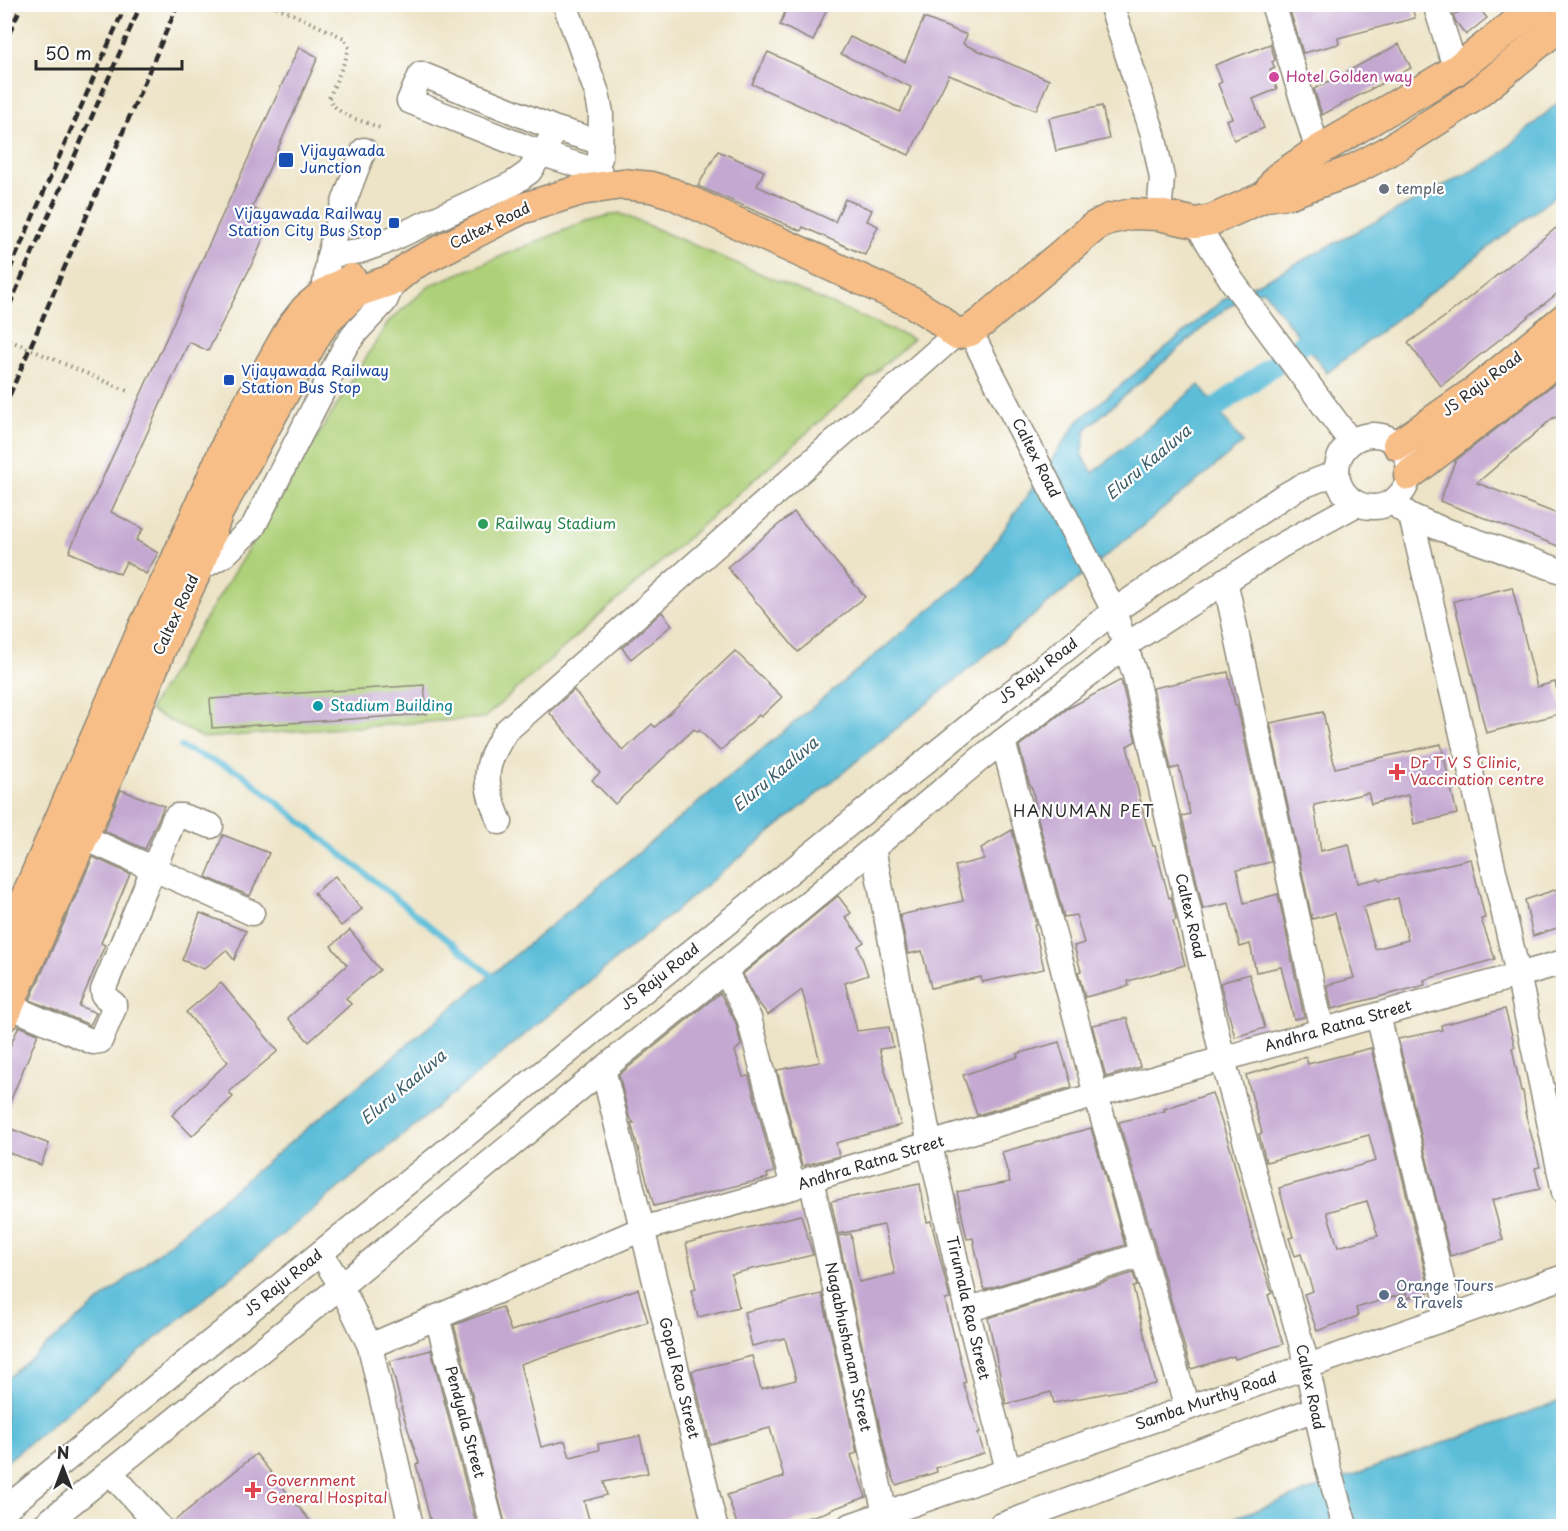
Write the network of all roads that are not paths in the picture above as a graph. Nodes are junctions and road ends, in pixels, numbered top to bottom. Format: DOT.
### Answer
graph roads {
  1 [pos="565,4"];
  2 [pos="1111,4"];
  3 [pos="1273,4"];
  4 [pos="1435,4"];
  5 [pos="1540,4"];
  6 [pos="1563,22"];
  7 [pos="1456,70"];
  8 [pos="556,129"];
  9 [pos="600,142"];
  10 [pos="364,150"];
  11 [pos="1318,151"];
  12 [pos="543,154"];
  13 [pos="600,179"];
  14 [pos="1266,196"];
  15 [pos="1159,215"];
  16 [pos="1196,224"];
  17 [pos="329,255"];
  18 [pos="404,272"];
  19 [pos="324,294"];
  20 [pos="1563,319"];
  21 [pos="954,327"];
  22 [pos="1563,355"];
  23 [pos="1351,442"];
  24 [pos="1398,445"];
  25 [pos="1336,472"];
  26 [pos="1409,475"];
  27 [pos="1357,504"];
  28 [pos="1402,509"];
  29 [pos="1563,572"];
  30 [pos="1225,580"];
  31 [pos="1114,611"];
  32 [pos="1126,645"];
  33 [pos="1003,741"];
  34 [pos="500,822"];
  35 [pos="211,826"];
  36 [pos="83,837"];
  37 [pos="873,849"];
  38 [pos="152,868"];
  39 [pos="252,913"];
  40 [pos="4,948"];
  41 [pos="1563,962"];
  42 [pos="725,970"];
  43 [pos="1518,974"];
  44 [pos="7,1011"];
  45 [pos="1378,1015"];
  46 [pos="1322,1031"];
  47 [pos="1223,1060"];
  48 [pos="603,1070"];
  49 [pos="1096,1095"];
  50 [pos="930,1144"];
  51 [pos="802,1183"];
  52 [pos="1563,1192"];
  53 [pos="642,1229"];
  54 [pos="321,1252"];
  55 [pos="1141,1255"];
  56 [pos="1563,1277"];
  57 [pos="341,1286"];
  58 [pos="967,1310"];
  59 [pos="1450,1315"];
  60 [pos="437,1317"];
  61 [pos="369,1346"];
  62 [pos="1307,1365"];
  63 [pos="1187,1407"];
  64 [pos="1315,1409"];
  65 [pos="1008,1470"];
  66 [pos="111,1472"];
  67 [pos="4,1510"];
  68 [pos="885,1514"];
  69 [pos="43,1527"];
  70 [pos="159,1527"];
  71 [pos="411,1527"];
  72 [pos="492,1527"];
  73 [pos="715,1527"];
  74 [pos="849,1527"];
  75 [pos="1000,1527"];
  76 [pos="1344,1527"];
  1 -- 9 [label="street"];
  2 -- 15 [label="street"];
  3 -- 11 [label="street"];
  4 -- 7 [label="street"];
  5 -- 7 [label="main road"];
  6 -- 14 [label="main road"];
  7 -- 11 [label="main road"];
  8 -- 9 [label="street"];
  8 -- 12 [label="street"];
  8 -- 12 [label="street"];
  9 -- 13 [label="street"];
  10 -- 17 [label="street"];
  11 -- 14 [label="main road"];
  12 -- 13 [label="street"];
  12 -- 17 [label="street"];
  13 -- 18 [label="main road, Caltex Road"];
  13 -- 21 [label="main road, Caltex Road"];
  14 -- 16 [label="main road"];
  15 -- 16 [label="main road"];
  15 -- 21 [label="main road"];
  16 -- 23 [label="street"];
  17 -- 19 [label="street"];
  18 -- 19 [label="main road, Caltex Road"];
  18 -- 36 [label="main road, Caltex Road"];
  19 -- 40 [label="main road, Caltex Road"];
  20 -- 24 [label="main road, JS Raju Road"];
  21 -- 31 [label="street, Caltex Road"];
  21 -- 34 [label="street"];
  22 -- 26 [label="main road, JS Raju Road"];
  23 -- 24 [label="street"];
  23 -- 25 [label="street"];
  24 -- 26 [label="street"];
  25 -- 27 [label="street"];
  25 -- 31 [label="street, JS Raju Road"];
  26 -- 28 [label="street"];
  27 -- 28 [label="street"];
  27 -- 30 [label="street"];
  28 -- 29 [label="street"];
  28 -- 43 [label="street"];
  30 -- 32 [label="street"];
  30 -- 46 [label="street"];
  31 -- 32 [label="street, Caltex Road"];
  31 -- 54 [label="street, JS Raju Road"];
  32 -- 33 [label="street"];
  32 -- 47 [label="street, Caltex Road"];
  33 -- 37 [label="street"];
  33 -- 49 [label="street"];
  35 -- 38 [label="street"];
  36 -- 38 [label="street"];
  36 -- 44 [label="main road, Caltex Road"];
  37 -- 42 [label="street"];
  37 -- 50 [label="street, Tirumala Rao Street"];
  38 -- 39 [label="street"];
  38 -- 44 [label="street"];
  41 -- 43 [label="street, Andhra Ratna Street"];
  42 -- 48 [label="street"];
  42 -- 51 [label="street, Nagabhushanam Street"];
  43 -- 45 [label="street, Andhra Ratna Street"];
  43 -- 52 [label="street"];
  45 -- 46 [label="street, Andhra Ratna Street"];
  45 -- 59 [label="street"];
  46 -- 47 [label="street, Andhra Ratna Street"];
  47 -- 49 [label="street, Andhra Ratna Street"];
  47 -- 62 [label="street, Caltex Road"];
  48 -- 53 [label="street, Gopal Rao Street"];
  48 -- 57 [label="street"];
  49 -- 50 [label="street, Andhra Ratna Street"];
  49 -- 55 [label="street"];
  50 -- 51 [label="street, Andhra Ratna Street"];
  50 -- 58 [label="street, Tirumala Rao Street"];
  51 -- 53 [label="street, Andhra Ratna Street"];
  51 -- 68 [label="street, Nagabhushanam Street"];
  53 -- 60 [label="street, Andhra Ratna Street"];
  53 -- 73 [label="street, Gopal Rao Street"];
  54 -- 57 [label="street"];
  54 -- 67 [label="street, JS Raju Road"];
  55 -- 58 [label="street"];
  55 -- 63 [label="street"];
  56 -- 59 [label="street, Samba Murthy Road"];
  57 -- 61 [label="street"];
  57 -- 66 [label="street"];
  58 -- 65 [label="street, Tirumala Rao Street"];
  59 -- 62 [label="street, Samba Murthy Road"];
  60 -- 61 [label="street, Andhra Ratna Street"];
  60 -- 72 [label="street, Pendyala Street"];
  61 -- 71 [label="street"];
  62 -- 63 [label="street, Samba Murthy Road"];
  62 -- 64 [label="street, Caltex Road"];
  63 -- 65 [label="street, Samba Murthy Road"];
  64 -- 75 [label="street"];
  64 -- 76 [label="street, Caltex Road"];
  65 -- 68 [label="street, Samba Murthy Road"];
  66 -- 69 [label="street"];
  66 -- 70 [label="street"];
  68 -- 74 [label="street, Samba Murthy Road"];
}
